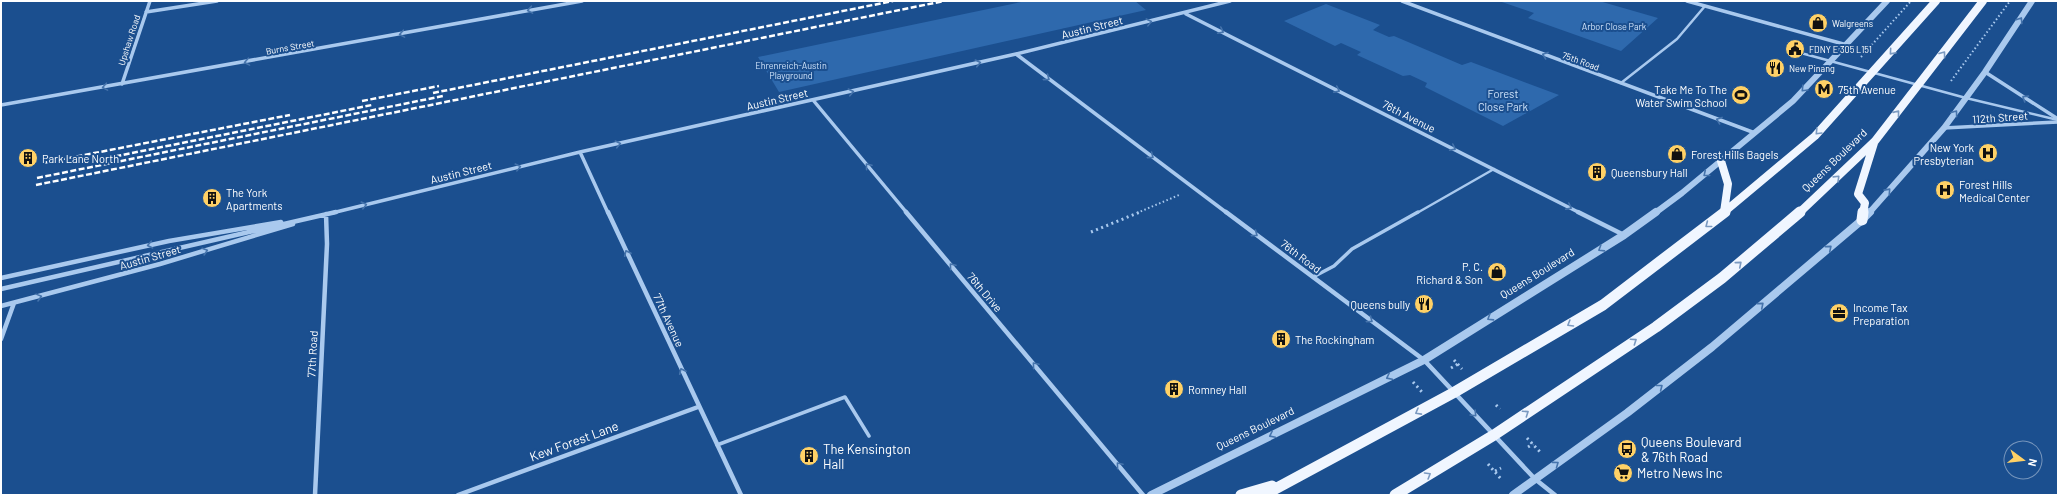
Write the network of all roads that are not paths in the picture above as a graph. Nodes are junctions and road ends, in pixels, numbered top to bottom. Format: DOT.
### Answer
graph roads {
  1 [pos="150,1"];
  2 [pos="217,1"];
  3 [pos="582,1"];
  4 [pos="1230,1"];
  5 [pos="1402,1"];
  6 [pos="1688,1"];
  7 [pos="1887,1"];
  8 [pos="1936,1"];
  9 [pos="1983,1"];
  10 [pos="2032,1"];
  11 [pos="1705,6"];
  12 [pos="146,12"];
  13 [pos="1186,13"];
  14 [pos="1847,45"];
  15 [pos="1801,53"];
  16 [pos="1016,54"];
  17 [pos="1832,61"];
  18 [pos="1873,72"];
  19 [pos="1986,72"];
  20 [pos="1621,83"];
  21 [pos="122,84"];
  22 [pos="1920,85"];
  23 [pos="1966,98"];
  24 [pos="813,100"];
  25 [pos="1,105"];
  26 [pos="2058,120"];
  27 [pos="1944,128"];
  28 [pos="1756,133"];
  29 [pos="1875,141"];
  30 [pos="580,152"];
  31 [pos="1721,161"];
  32 [pos="1494,169"];
  33 [pos="1724,212"];
  34 [pos="326,214"];
  35 [pos="1862,220"];
  36 [pos="1624,235"];
  37 [pos="1313,277"];
  38 [pos="1,278"];
  39 [pos="1,289"];
  40 [pos="14,303"];
  41 [pos="1,306"];
  42 [pos="1,339"];
  43 [pos="1424,360"];
  44 [pos="1453,393"];
  45 [pos="698,407"];
  46 [pos="1494,435"];
  47 [pos="869,436"];
  48 [pos="717,445"];
  49 [pos="1535,479"];
  50 [pos="1293,480"];
  51 [pos="315,495"];
  52 [pos="458,495"];
  53 [pos="741,495"];
  54 [pos="1144,495"];
  55 [pos="1151,495"];
  56 [pos="1241,495"];
  57 [pos="1264,495"];
  58 [pos="1394,495"];
  59 [pos="1512,495"];
  60 [pos="1554,495"];
  1 -- 12 [label="street, Upshaw Road"];
  2 -- 12 [label="street"];
  3 -- 21 [label="street, Burns Street, one-way"];
  4 -- 13 [label="street, Austin Street"];
  20 -- 5 [label="street, 75th Road, one-way"];
  6 -- 11 [label="street"];
  7 -- 14 [label="street, Queens Boulevard"];
  8 -- 18 [label="main road, one-way"];
  22 -- 9 [label="main road, Queens Boulevard, one-way"];
  19 -- 10 [label="street, one-way"];
  11 -- 14 [label="street"];
  11 -- 20 [label="lane"];
  12 -- 21 [label="street, Upshaw Road"];
  16 -- 13 [label="street, Austin Street, one-way"];
  13 -- 32 [label="street, 76th Avenue, one-way"];
  14 -- 17 [label="street, Queens Boulevard"];
  15 -- 17 [label="lane"];
  24 -- 16 [label="street, Austin Street, one-way"];
  16 -- 37 [label="street, 76th Road, one-way"];
  17 -- 18 [label="lane"];
  17 -- 28 [label="street, Queens Boulevard, one-way"];
  18 -- 22 [label="lane"];
  18 -- 33 [label="main road, one-way"];
  19 -- 23 [label="street"];
  26 -- 19 [label="street, one-way"];
  28 -- 20 [label="street, 75th Road, one-way"];
  21 -- 25 [label="street, Burns Street, one-way"];
  22 -- 23 [label="lane"];
  29 -- 22 [label="main road, Queens Boulevard, one-way"];
  23 -- 26 [label="lane"];
  27 -- 23 [label="street, one-way"];
  30 -- 24 [label="street, Austin Street, one-way"];
  54 -- 24 [label="street, 76th Drive, one-way"];
  26 -- 27 [label="street, 112th Street"];
  35 -- 27 [label="street, one-way"];
  28 -- 31 [label="street, Queens Boulevard"];
  29 -- 35 [label="main road"];
  46 -- 29 [label="main road, Queens Boulevard, one-way"];
  34 -- 30 [label="street, Austin Street, one-way"];
  45 -- 30 [label="street, 77th Avenue, one-way"];
  31 -- 33 [label="main road"];
  31 -- 36 [label="street, Queens Boulevard, one-way"];
  32 -- 36 [label="street, 76th Avenue, one-way"];
  32 -- 37 [label="lane"];
  33 -- 44 [label="main road, one-way"];
  34 -- 38 [label="street, Austin Street, one-way"];
  34 -- 39 [label="street, Austin Street"];
  40 -- 34 [label="street, Austin Street, one-way"];
  34 -- 51 [label="street, 77th Road"];
  49 -- 35 [label="street, one-way"];
  36 -- 43 [label="street, Queens Boulevard, one-way"];
  37 -- 43 [label="street, 76th Road, one-way"];
  40 -- 41 [label="street, Austin Street"];
  40 -- 42 [label="street"];
  43 -- 44 [label="street, 76th Road"];
  43 -- 55 [label="street, Queens Boulevard, one-way"];
  44 -- 46 [label="street, 76th Road, one-way"];
  44 -- 50 [label="main road, one-way"];
  45 -- 48 [label="street, 77th Avenue"];
  45 -- 52 [label="street, Kew Forest Lane"];
  46 -- 49 [label="street, 76th Road"];
  58 -- 46 [label="main road, Queens Boulevard, one-way"];
  47 -- 48 [label="lane"];
  48 -- 53 [label="street, 77th Avenue"];
  49 -- 59 [label="street"];
  49 -- 60 [label="street, 76th Road"];
  50 -- 56 [label="main road"];
  50 -- 57 [label="main road"];
}
